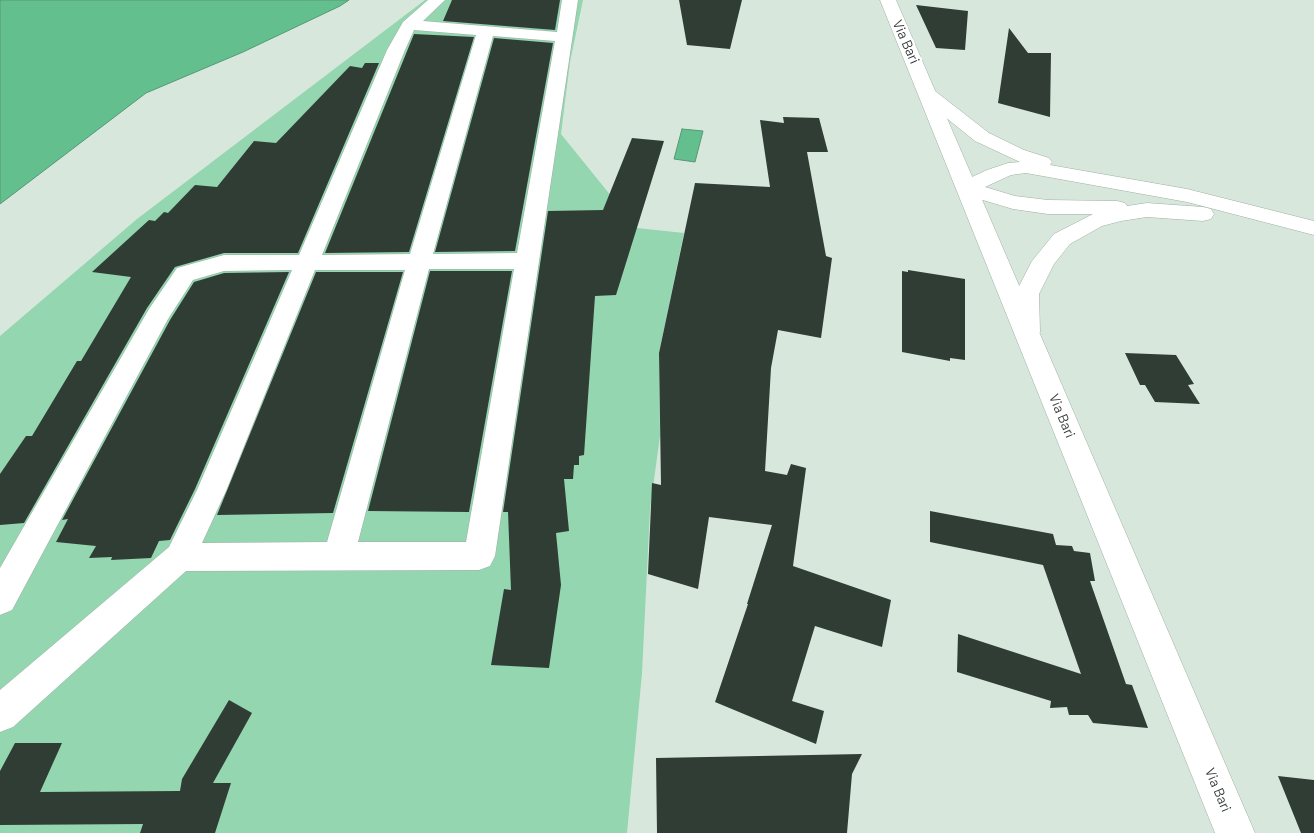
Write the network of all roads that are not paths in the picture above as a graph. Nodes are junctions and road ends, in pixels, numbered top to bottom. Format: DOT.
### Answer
graph roads {
  1 [pos="437,0"];
  2 [pos="570,0"];
  3 [pos="888,0"];
  4 [pos="409,26"];
  5 [pos="486,31"];
  6 [pos="563,37"];
  7 [pos="929,94"];
  8 [pos="1084,176"];
  9 [pos="966,188"];
  10 [pos="1147,210"];
  11 [pos="1287,222"];
  12 [pos="1314,228"];
  13 [pos="526,261"];
  14 [pos="419,262"];
  15 [pos="307,263"];
  16 [pos="1027,332"];
  17 [pos="339,555"];
  18 [pos="180,557"];
  19 [pos="0,598"];
  20 [pos="0,714"];
  21 [pos="1236,833"];
  1 -- 4 [label="street"];
  2 -- 6 [label="street"];
  3 -- 7 [label="street, Via Bari"];
  4 -- 5 [label="street"];
  4 -- 15 [label="street"];
  5 -- 6 [label="street"];
  5 -- 14 [label="street"];
  6 -- 13 [label="street"];
  7 -- 8 [label="street"];
  7 -- 9 [label="street, Via Bari"];
  8 -- 9 [label="street"];
  8 -- 11 [label="street"];
  9 -- 10 [label="street"];
  9 -- 16 [label="street, Via Bari"];
  10 -- 11 [label="street"];
  10 -- 16 [label="street"];
  11 -- 12 [label="street"];
  13 -- 14 [label="street"];
  13 -- 17 [label="street"];
  14 -- 15 [label="street"];
  14 -- 17 [label="street"];
  15 -- 18 [label="street"];
  15 -- 19 [label="street"];
  16 -- 21 [label="street, Via Bari"];
  17 -- 18 [label="street"];
  18 -- 20 [label="street"];
}
